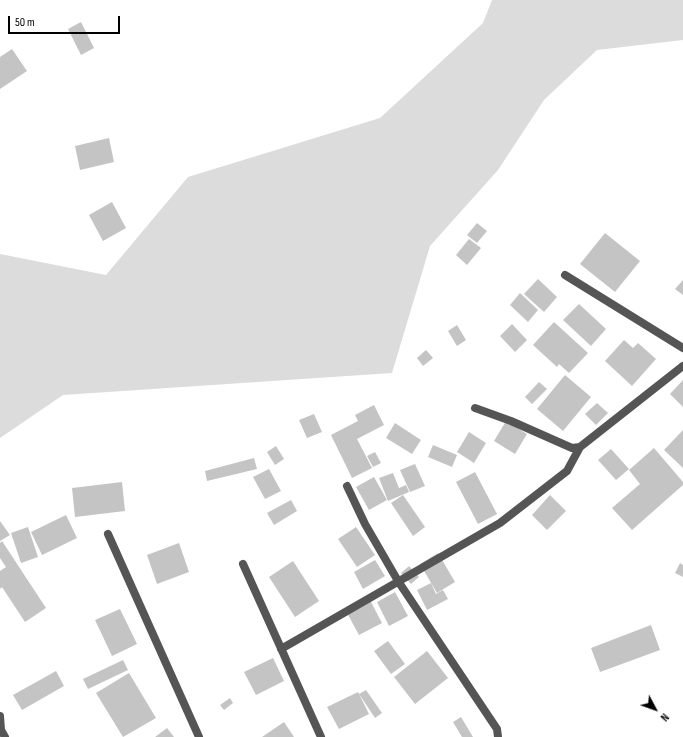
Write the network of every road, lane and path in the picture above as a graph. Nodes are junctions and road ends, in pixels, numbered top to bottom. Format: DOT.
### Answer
graph roads {
  1 [pos="565,275"];
  2 [pos="683,348"];
  3 [pos="683,366"];
  4 [pos="475,408"];
  5 [pos="580,447"];
  6 [pos="347,486"];
  7 [pos="108,534"];
  8 [pos="243,564"];
  9 [pos="398,581"];
  10 [pos="281,649"];
  11 [pos="0,716"];
  12 [pos="5,737"];
  13 [pos="199,737"];
  14 [pos="321,737"];
  15 [pos="498,737"];
  1 -- 2 [label="street"];
  3 -- 5 [label="street"];
  4 -- 5 [label="street"];
  5 -- 9 [label="street"];
  6 -- 9 [label="street"];
  7 -- 13 [label="street"];
  8 -- 10 [label="street"];
  9 -- 10 [label="street"];
  9 -- 15 [label="street"];
  10 -- 14 [label="street"];
  11 -- 12 [label="street"];
}
